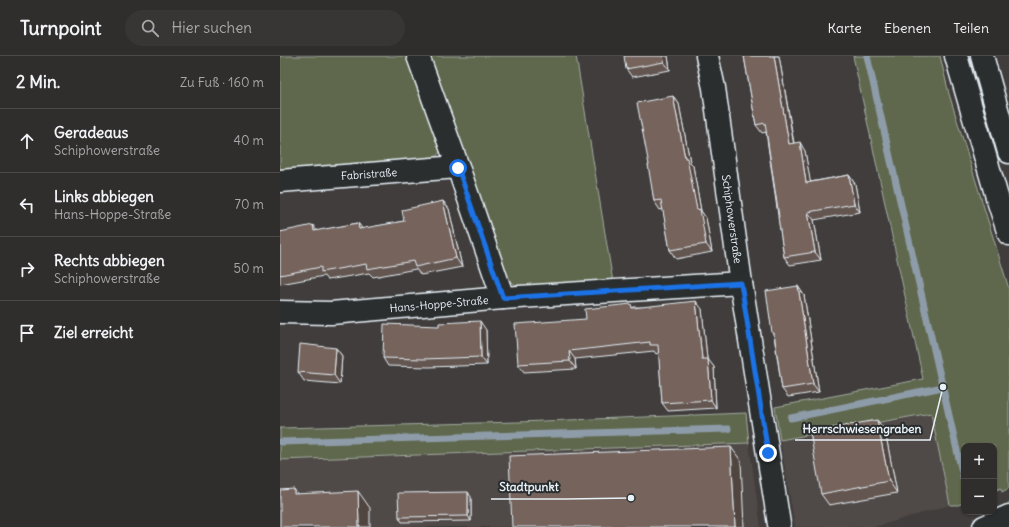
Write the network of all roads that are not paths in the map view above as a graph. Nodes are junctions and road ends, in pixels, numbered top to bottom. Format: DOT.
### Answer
graph roads {
  1 [pos="418,56"];
  2 [pos="707,56"];
  3 [pos="956,56"];
  4 [pos="982,56"];
  5 [pos="1009,152"];
  6 [pos="458,168"];
  7 [pos="280,181"];
  8 [pos="1009,234"];
  9 [pos="741,283"];
  10 [pos="503,298"];
  11 [pos="280,312"];
  12 [pos="1009,516"];
  13 [pos="779,524"];
  14 [pos="984,527"];
  1 -- 6 [label="main road"];
  2 -- 9 [label="main road, Schiphowerstraße"];
  3 -- 8 [label="main road"];
  4 -- 5 [label="main road"];
  6 -- 7 [label="main road, Fabristraße"];
  6 -- 10 [label="main road"];
  9 -- 10 [label="main road, Hans-Hoppe-Straße"];
  9 -- 13 [label="main road, Schiphowerstraße"];
  10 -- 11 [label="main road, Hans-Hoppe-Straße"];
  12 -- 14 [label="main road"];
}
